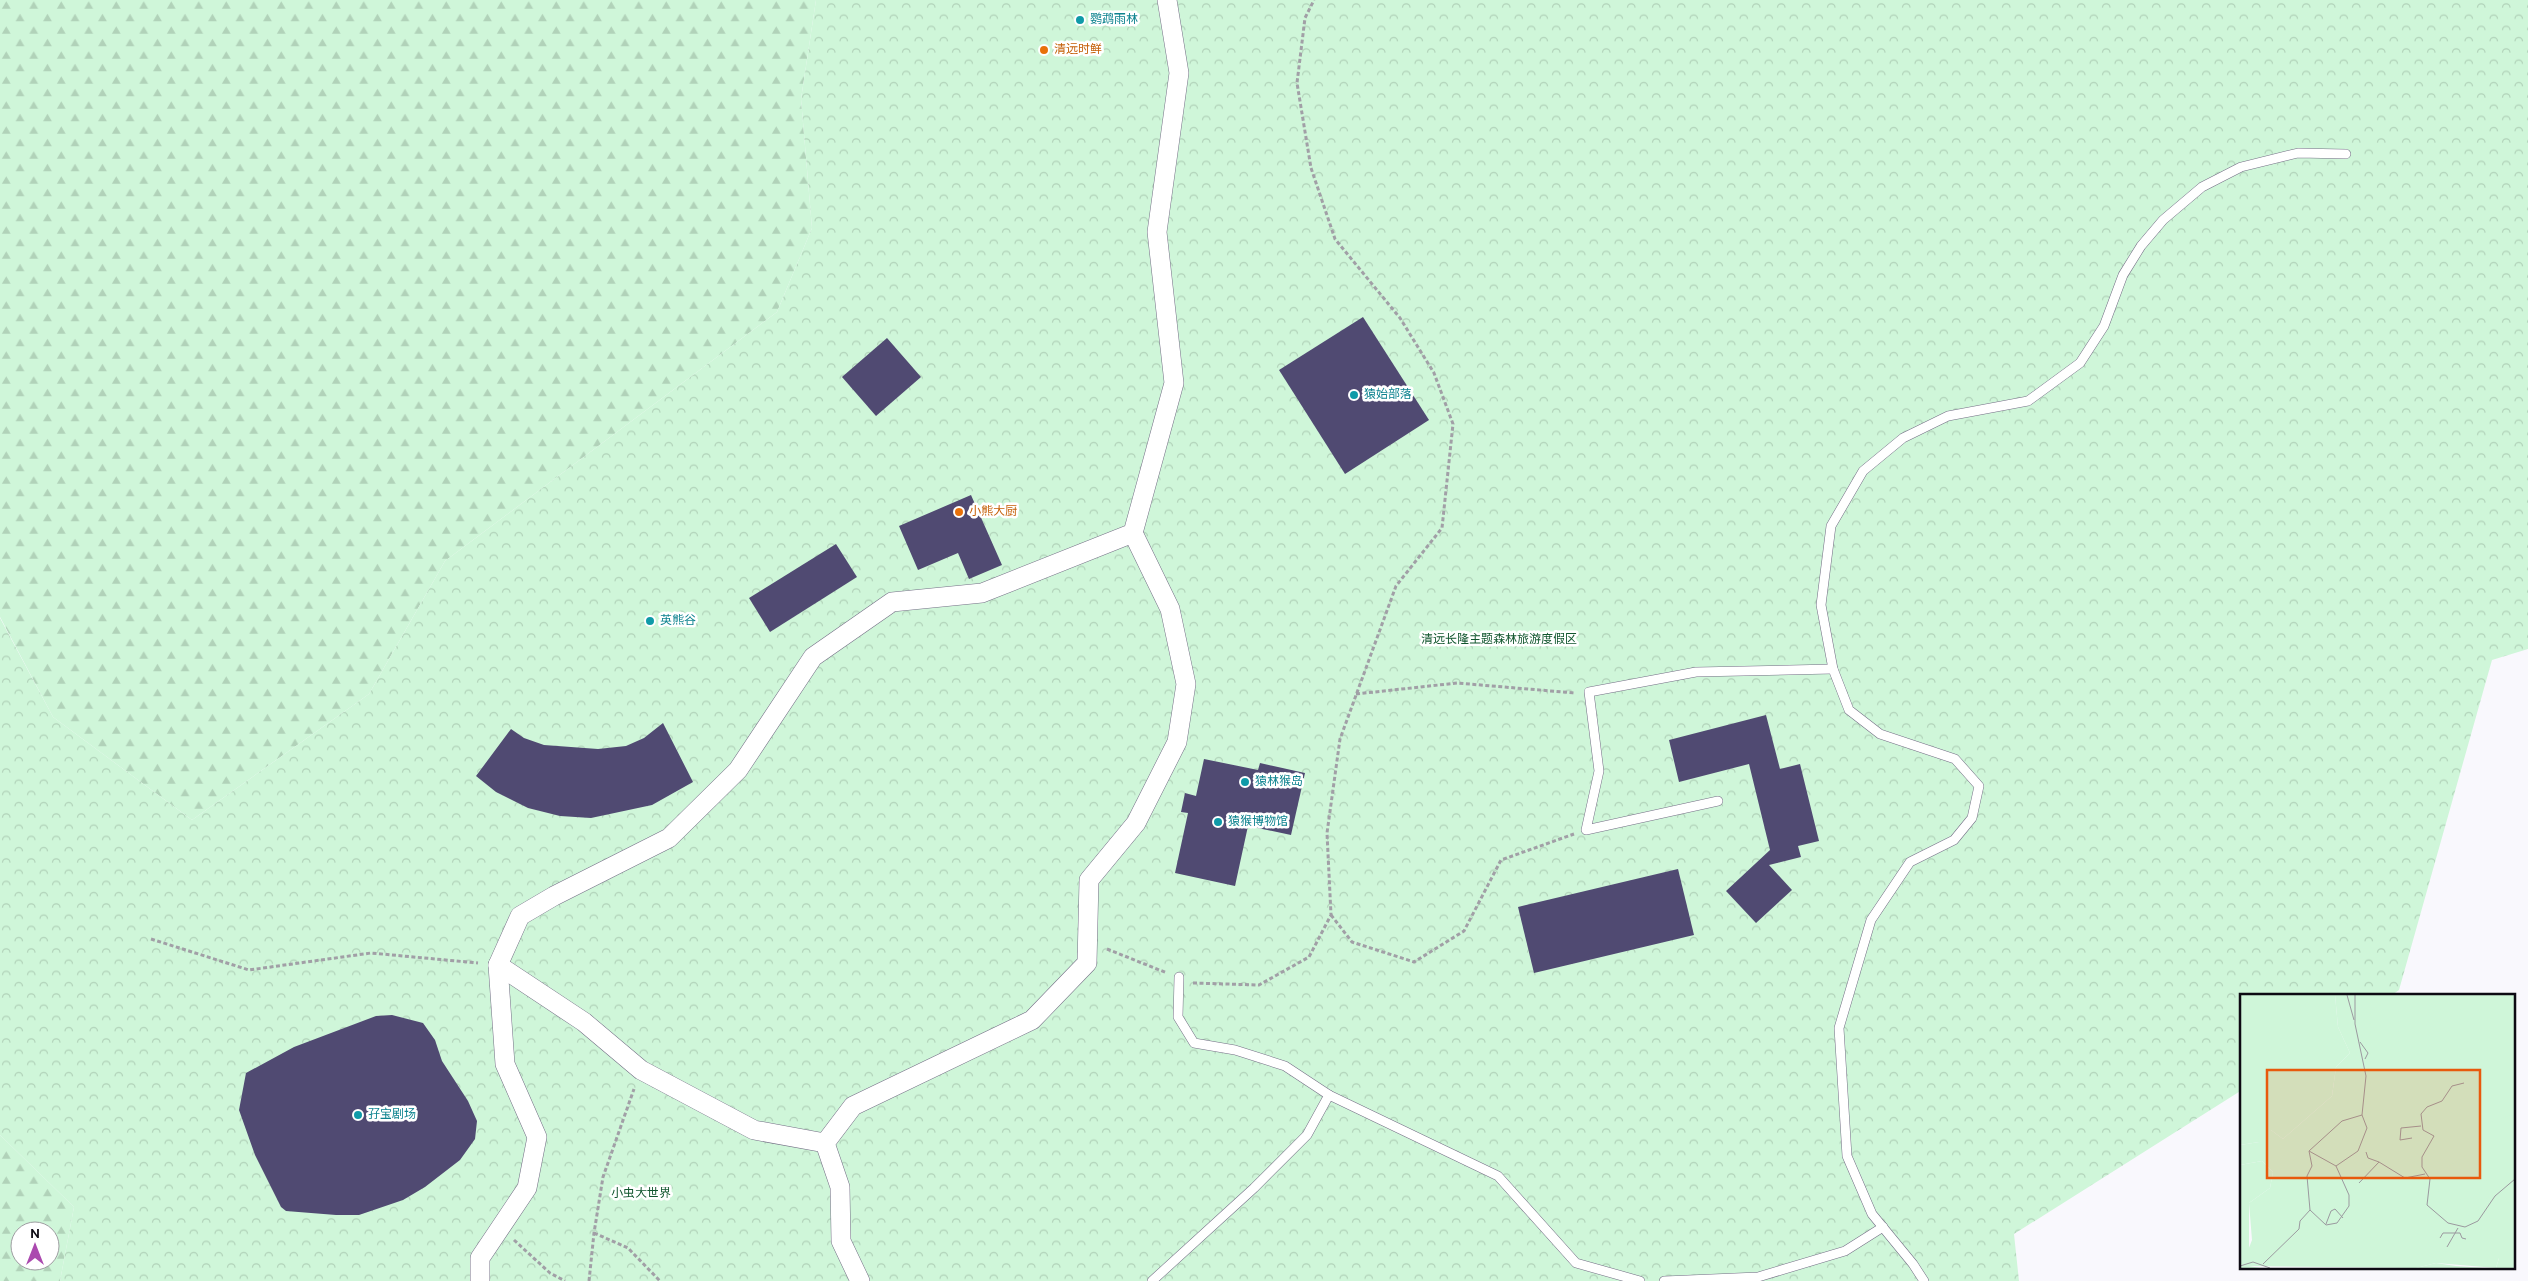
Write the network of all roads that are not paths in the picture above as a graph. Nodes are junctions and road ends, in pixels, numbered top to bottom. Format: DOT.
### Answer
graph roads {
  1 [pos="1167,0"];
  2 [pos="2346,154"];
  3 [pos="1133,533"];
  4 [pos="1833,669"];
  5 [pos="1718,801"];
  6 [pos="498,965"];
  7 [pos="1179,977"];
  8 [pos="1329,1094"];
  9 [pos="825,1143"];
  10 [pos="1883,1227"];
  11 [pos="480,1281"];
  12 [pos="860,1281"];
  13 [pos="1152,1281"];
  14 [pos="1640,1281"];
  15 [pos="1664,1281"];
  16 [pos="1924,1281"];
  1 -- 3 [label="street"];
  2 -- 4 [label="lane"];
  3 -- 6 [label="street"];
  3 -- 9 [label="street"];
  4 -- 5 [label="lane"];
  4 -- 10 [label="lane"];
  6 -- 9 [label="street"];
  6 -- 11 [label="street"];
  7 -- 8 [label="lane"];
  8 -- 13 [label="lane"];
  8 -- 14 [label="lane"];
  9 -- 12 [label="street"];
  10 -- 15 [label="lane"];
  10 -- 16 [label="lane"];
}
